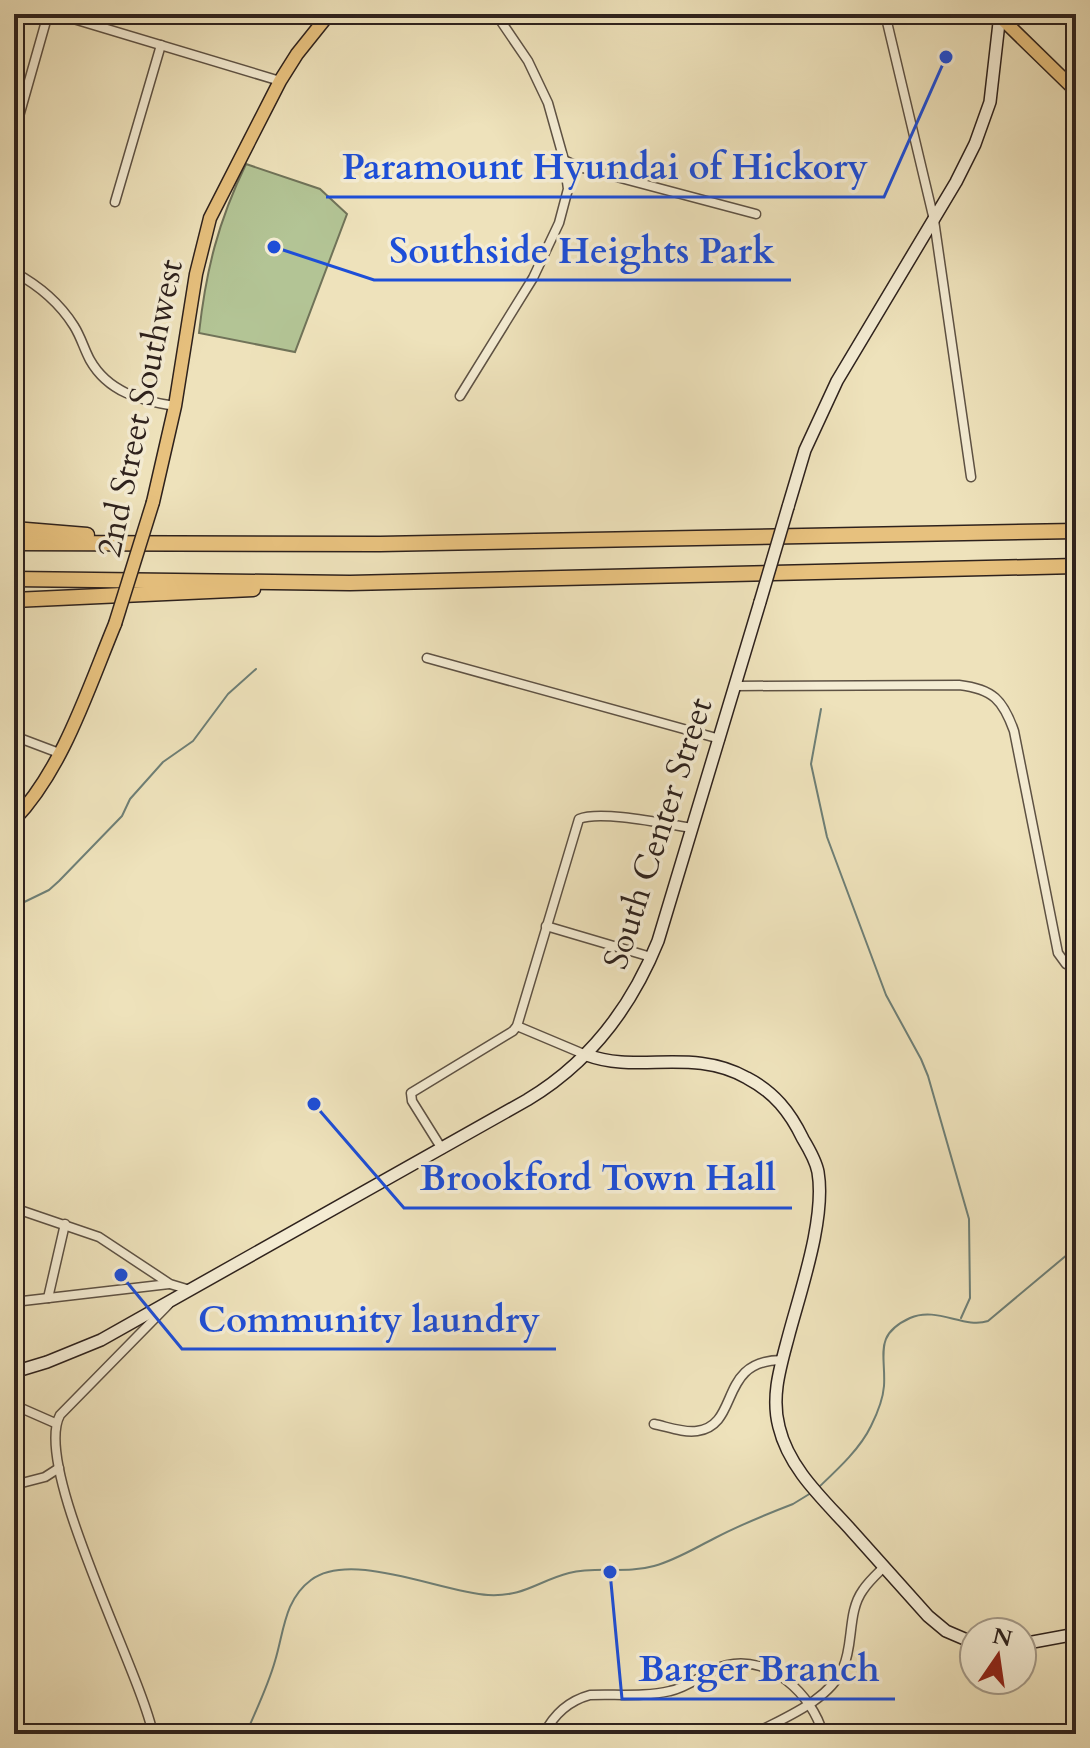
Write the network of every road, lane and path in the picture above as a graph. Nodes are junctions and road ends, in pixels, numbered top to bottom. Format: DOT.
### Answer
graph roads {
  1 [pos="48,14"];
  2 [pos="57,14"];
  3 [pos="329,14"];
  4 [pos="496,14"];
  5 [pos="999,15"];
  6 [pos="887,22"];
  7 [pos="161,45"];
  8 [pos="280,81"];
  9 [pos="1076,91"];
  10 [pos="14,134"];
  11 [pos="564,160"];
  12 [pos="115,202"];
  13 [pos="756,214"];
  14 [pos="934,220"];
  15 [pos="14,272"];
  16 [pos="460,396"];
  17 [pos="175,406"];
  18 [pos="971,477"];
  19 [pos="14,529"];
  20 [pos="1076,531"];
  21 [pos="14,543"];
  22 [pos="167,543"];
  23 [pos="1076,566"];
  24 [pos="14,579"];
  25 [pos="321,582"];
  26 [pos="14,600"];
  27 [pos="427,658"];
  28 [pos="736,686"];
  29 [pos="14,736"];
  30 [pos="720,739"];
  31 [pos="59,753"];
  32 [pos="14,820"];
  33 [pos="692,828"];
  34 [pos="546,926"];
  35 [pos="651,957"];
  36 [pos="1076,966"];
  37 [pos="517,1026"];
  38 [pos="587,1055"];
  39 [pos="442,1149"];
  40 [pos="14,1208"];
  41 [pos="65,1224"];
  42 [pos="170,1284"];
  43 [pos="191,1290"];
  44 [pos="48,1298"];
  45 [pos="171,1301"];
  46 [pos="14,1302"];
  47 [pos="782,1360"];
  48 [pos="14,1372"];
  49 [pos="14,1405"];
  50 [pos="55,1423"];
  51 [pos="654,1424"];
  52 [pos="59,1468"];
  53 [pos="14,1485"];
  54 [pos="884,1567"];
  55 [pos="1076,1634"];
  56 [pos="958,1637"];
  57 [pos="1038,1641"];
  58 [pos="808,1703"];
  59 [pos="153,1734"];
  60 [pos="544,1734"];
  61 [pos="754,1734"];
  62 [pos="823,1734"];
  1 -- 10 [label="street"];
  2 -- 7 [label="street"];
  3 -- 8 [label="main road, 2nd Street Southwest"];
  4 -- 11 [label="street"];
  5 -- 9 [label="main road"];
  5 -- 14 [label="street, South Center Street"];
  6 -- 14 [label="street"];
  7 -- 8 [label="street"];
  7 -- 12 [label="street"];
  8 -- 17 [label="main road, 2nd Street Southwest"];
  11 -- 13 [label="street"];
  11 -- 16 [label="street"];
  14 -- 18 [label="street"];
  14 -- 28 [label="street, South Center Street, bridge"];
  15 -- 17 [label="street"];
  17 -- 31 [label="main road, 2nd Street Southwest, bridge"];
  19 -- 22 [label="highway"];
  20 -- 22 [label="highway"];
  21 -- 22 [label="highway"];
  23 -- 25 [label="highway"];
  24 -- 25 [label="highway"];
  25 -- 26 [label="highway"];
  27 -- 30 [label="street"];
  28 -- 30 [label="street, South Center Street"];
  28 -- 36 [label="street"];
  29 -- 31 [label="street"];
  30 -- 33 [label="street, South Center Street"];
  31 -- 32 [label="main road, 2nd Street Southwest"];
  33 -- 34 [label="street"];
  33 -- 35 [label="street, South Center Street"];
  34 -- 35 [label="street"];
  34 -- 37 [label="street"];
  35 -- 38 [label="street, South Center Street"];
  37 -- 38 [label="street"];
  37 -- 39 [label="street"];
  38 -- 39 [label="street, South Center Street"];
  38 -- 47 [label="street"];
  39 -- 43 [label="street, South Center Street"];
  40 -- 41 [label="street"];
  41 -- 42 [label="street"];
  41 -- 44 [label="street"];
  42 -- 43 [label="street"];
  42 -- 44 [label="street"];
  43 -- 45 [label="street, South Center Street"];
  44 -- 46 [label="street"];
  45 -- 48 [label="street, South Center Street"];
  45 -- 50 [label="street"];
  47 -- 51 [label="street"];
  47 -- 54 [label="street"];
  49 -- 50 [label="street"];
  50 -- 52 [label="street"];
  52 -- 53 [label="street"];
  52 -- 59 [label="street"];
  54 -- 56 [label="street"];
  54 -- 58 [label="street"];
  55 -- 57 [label="street"];
  58 -- 60 [label="street"];
  58 -- 61 [label="street"];
  58 -- 62 [label="street"];
}
